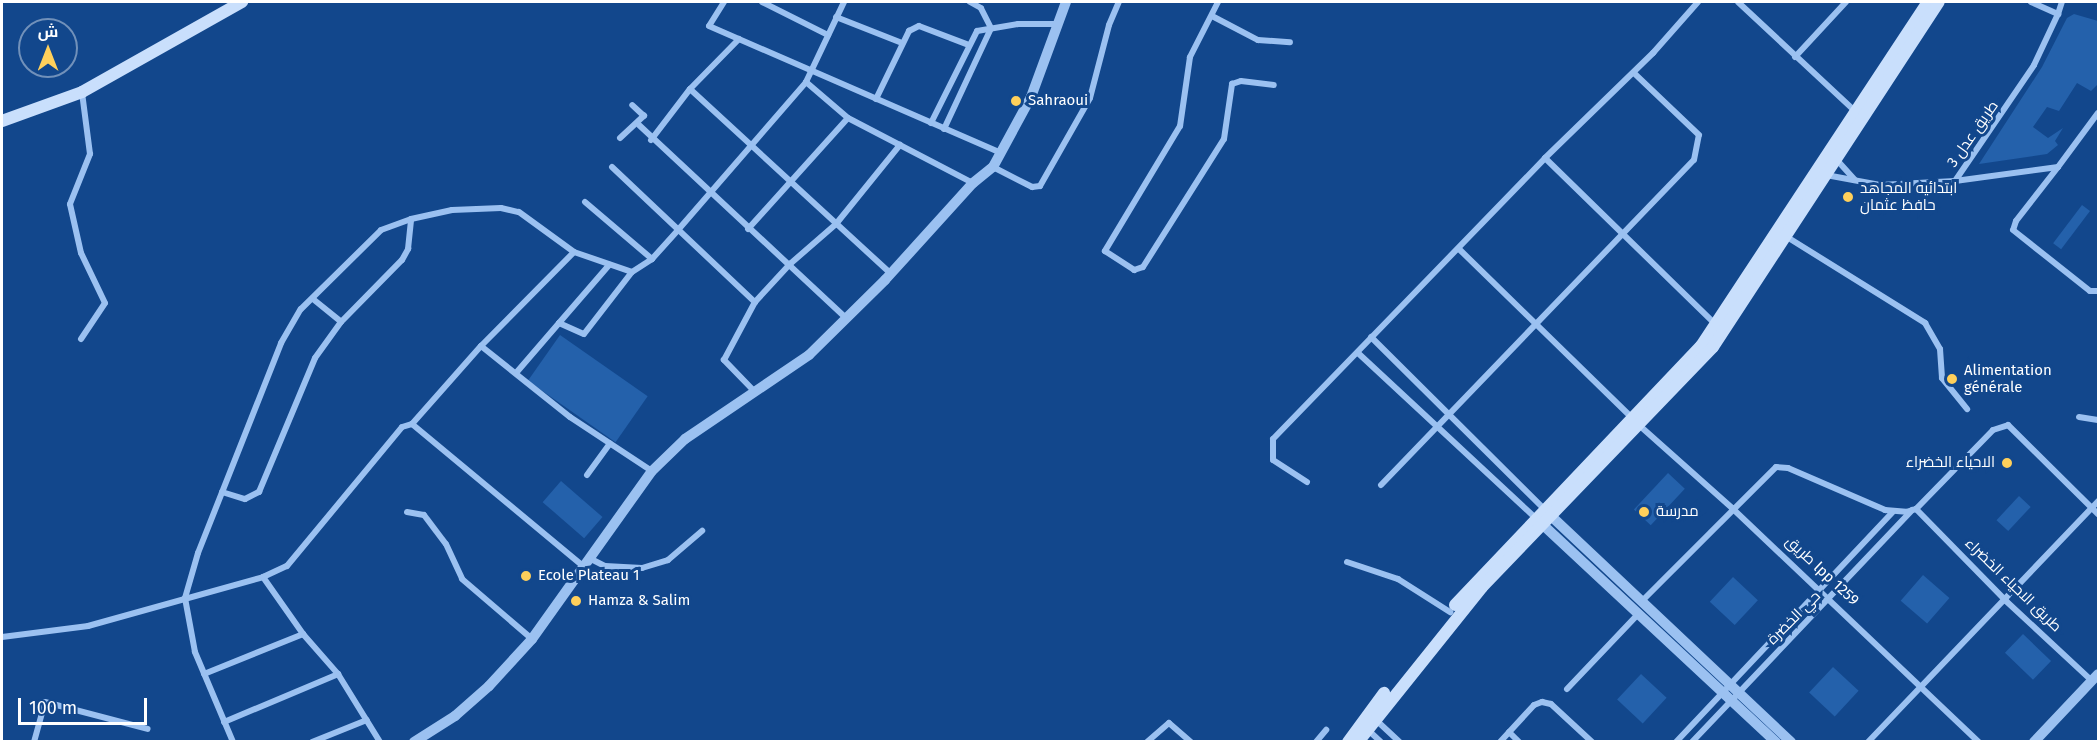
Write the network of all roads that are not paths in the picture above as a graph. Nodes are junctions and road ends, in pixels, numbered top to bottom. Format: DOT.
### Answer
graph roads {
  1 [pos="242,2"];
  2 [pos="724,2"];
  3 [pos="762,2"];
  4 [pos="844,2"];
  5 [pos="970,2"];
  6 [pos="1066,2"];
  7 [pos="1119,2"];
  8 [pos="1218,2"];
  9 [pos="1698,2"];
  10 [pos="1738,2"];
  11 [pos="1846,2"];
  12 [pos="1928,2"];
  13 [pos="1939,2"];
  14 [pos="2031,2"];
  15 [pos="2062,2"];
  16 [pos="2058,14"];
  17 [pos="1212,16"];
  18 [pos="836,17"];
  19 [pos="1058,24"];
  20 [pos="991,28"];
  21 [pos="828,35"];
  22 [pos="739,39"];
  23 [pos="1290,42"];
  24 [pos="902,43"];
  25 [pos="969,45"];
  26 [pos="1796,57"];
  27 [pos="810,71"];
  28 [pos="1634,73"];
  29 [pos="806,82"];
  30 [pos="1274,85"];
  31 [pos="690,89"];
  32 [pos="82,92"];
  33 [pos="876,99"];
  34 [pos="632,105"];
  35 [pos="1855,111"];
  36 [pos="2098,113"];
  37 [pos="848,118"];
  38 [pos="2,121"];
  39 [pos="931,123"];
  40 [pos="639,125"];
  41 [pos="944,129"];
  42 [pos="620,138"];
  43 [pos="651,140"];
  44 [pos="900,145"];
  45 [pos="751,147"];
  46 [pos="1001,153"];
  47 [pos="1832,156"];
  48 [pos="1545,158"];
  49 [pos="612,167"];
  50 [pos="2058,167"];
  51 [pos="993,168"];
  52 [pos="1822,173"];
  53 [pos="1855,181"];
  54 [pos="1955,181"];
  55 [pos="973,183"];
  56 [pos="791,184"];
  57 [pos="709,194"];
  58 [pos="585,202"];
  59 [pos="411,219"];
  60 [pos="836,224"];
  61 [pos="748,229"];
  62 [pos="678,230"];
  63 [pos="1619,233"];
  64 [pos="1786,237"];
  65 [pos="1459,249"];
  66 [pos="574,252"];
  67 [pos="652,259"];
  68 [pos="790,264"];
  69 [pos="609,265"];
  70 [pos="632,272"];
  71 [pos="891,274"];
  72 [pos="2098,291"];
  73 [pos="313,299"];
  74 [pos="755,302"];
  75 [pos="846,318"];
  76 [pos="341,322"];
  77 [pos="1536,322"];
  78 [pos="559,323"];
  79 [pos="1717,325"];
  80 [pos="1371,337"];
  81 [pos="81,339"];
  82 [pos="481,346"];
  83 [pos="1358,353"];
  84 [pos="516,373"];
  85 [pos="755,392"];
  86 [pos="1967,409"];
  87 [pos="1449,415"];
  88 [pos="2079,417"];
  89 [pos="2098,420"];
  90 [pos="1636,423"];
  91 [pos="412,424"];
  92 [pos="1437,427"];
  93 [pos="610,443"];
  94 [pos="652,471"];
  95 [pos="587,475"];
  96 [pos="1307,482"];
  97 [pos="1381,485"];
  98 [pos="222,492"];
  99 [pos="2098,501"];
  100 [pos="2092,507"];
  101 [pos="1732,508"];
  102 [pos="1914,510"];
  103 [pos="407,512"];
  104 [pos="1893,512"];
  105 [pos="2098,514"];
  106 [pos="1543,516"];
  107 [pos="702,531"];
  108 [pos="1347,562"];
  109 [pos="588,563"];
  110 [pos="263,577"];
  111 [pos="1820,590"];
  112 [pos="185,598"];
  113 [pos="1830,599"];
  114 [pos="1643,600"];
  115 [pos="2006,601"];
  116 [pos="1450,612"];
  117 [pos="1639,613"];
  118 [pos="303,634"];
  119 [pos="2,637"];
  120 [pos="532,639"];
  121 [pos="204,674"];
  122 [pos="338,674"];
  123 [pos="2095,678"];
  124 [pos="1921,686"];
  125 [pos="1567,689"];
  126 [pos="1731,692"];
  127 [pos="367,720"];
  128 [pos="224,722"];
  129 [pos="1371,724"];
  130 [pos="148,729"];
  131 [pos="1326,730"];
  132 [pos="1509,732"];
  133 [pos="34,741"];
  134 [pos="233,741"];
  135 [pos="312,741"];
  136 [pos="380,741"];
  137 [pos="414,741"];
  138 [pos="1147,741"];
  139 [pos="1191,741"];
  140 [pos="1316,741"];
  141 [pos="1348,741"];
  142 [pos="1358,741"];
  143 [pos="1381,741"];
  144 [pos="1400,741"];
  145 [pos="1500,741"];
  146 [pos="1519,741"];
  147 [pos="1592,741"];
  148 [pos="1676,741"];
  149 [pos="1692,741"];
  150 [pos="1776,741"];
  151 [pos="1791,741"];
  152 [pos="1868,741"];
  153 [pos="1979,741"];
  154 [pos="2034,741"];
  1 -- 32 [label="main road"];
  2 -- 22 [label="street"];
  3 -- 21 [label="street"];
  4 -- 18 [label="street"];
  5 -- 20 [label="street"];
  6 -- 19 [label="street"];
  7 -- 51 [label="street"];
  8 -- 17 [label="street"];
  9 -- 28 [label="street"];
  10 -- 26 [label="street"];
  11 -- 26 [label="street"];
  12 -- 35 [label="main road"];
  13 -- 47 [label="main road"];
  14 -- 16 [label="street"];
  15 -- 16 [label="street, طريق عدل 3"];
  16 -- 54 [label="street, طريق عدل 3"];
  17 -- 23 [label="street"];
  17 -- 30 [label="street"];
  18 -- 21 [label="street"];
  18 -- 24 [label="street"];
  19 -- 20 [label="street"];
  19 -- 46 [label="street"];
  20 -- 25 [label="street"];
  20 -- 41 [label="street"];
  21 -- 27 [label="street"];
  22 -- 27 [label="street"];
  22 -- 31 [label="street"];
  24 -- 25 [label="street"];
  24 -- 33 [label="street"];
  25 -- 39 [label="street"];
  26 -- 35 [label="street"];
  27 -- 29 [label="street"];
  27 -- 33 [label="street"];
  28 -- 48 [label="street"];
  28 -- 63 [label="street"];
  29 -- 37 [label="street"];
  29 -- 45 [label="street"];
  31 -- 43 [label="street"];
  31 -- 45 [label="street"];
  32 -- 38 [label="main road"];
  32 -- 81 [label="street"];
  33 -- 39 [label="street"];
  34 -- 40 [label="street"];
  35 -- 47 [label="main road"];
  36 -- 50 [label="street"];
  37 -- 44 [label="street"];
  37 -- 56 [label="street"];
  39 -- 41 [label="street"];
  40 -- 42 [label="street"];
  40 -- 43 [label="street"];
  41 -- 46 [label="street"];
  43 -- 57 [label="street"];
  44 -- 55 [label="street"];
  44 -- 60 [label="street"];
  45 -- 56 [label="street"];
  45 -- 57 [label="street"];
  46 -- 51 [label="street"];
  47 -- 52 [label="main road"];
  47 -- 53 [label="street"];
  48 -- 63 [label="street"];
  48 -- 65 [label="street"];
  49 -- 62 [label="street"];
  50 -- 54 [label="street"];
  50 -- 72 [label="street"];
  51 -- 55 [label="street"];
  52 -- 53 [label="street, طريق عدل 3"];
  52 -- 64 [label="main road"];
  52 -- 79 [label="main road"];
  53 -- 54 [label="street, طريق عدل 3"];
  55 -- 71 [label="street"];
  56 -- 60 [label="street"];
  56 -- 61 [label="street"];
  57 -- 61 [label="street"];
  57 -- 62 [label="street"];
  58 -- 67 [label="street"];
  59 -- 66 [label="street"];
  59 -- 73 [label="street"];
  59 -- 76 [label="street"];
  60 -- 68 [label="street"];
  60 -- 71 [label="street"];
  61 -- 68 [label="street"];
  62 -- 67 [label="street"];
  62 -- 74 [label="street"];
  63 -- 77 [label="street"];
  63 -- 79 [label="street"];
  64 -- 86 [label="street"];
  64 -- 90 [label="main road"];
  65 -- 77 [label="street, طريق lpp 1259"];
  65 -- 80 [label="street"];
  66 -- 69 [label="street"];
  66 -- 82 [label="street"];
  67 -- 70 [label="street"];
  68 -- 74 [label="street"];
  68 -- 75 [label="street"];
  69 -- 70 [label="street"];
  69 -- 78 [label="street"];
  70 -- 78 [label="street"];
  71 -- 75 [label="street"];
  73 -- 76 [label="street"];
  73 -- 98 [label="street"];
  74 -- 85 [label="street"];
  75 -- 85 [label="street"];
  76 -- 98 [label="street"];
  77 -- 87 [label="street"];
  77 -- 90 [label="street, طريق lpp 1259"];
  78 -- 84 [label="street"];
  79 -- 90 [label="main road"];
  80 -- 83 [label="street"];
  80 -- 87 [label="street"];
  82 -- 84 [label="street"];
  82 -- 91 [label="street"];
  83 -- 92 [label="street"];
  83 -- 96 [label="street"];
  84 -- 93 [label="street"];
  85 -- 94 [label="street"];
  87 -- 92 [label="street"];
  87 -- 106 [label="street"];
  88 -- 89 [label="street"];
  90 -- 101 [label="street, طريق lpp 1259"];
  90 -- 106 [label="main road"];
  91 -- 109 [label="street"];
  91 -- 110 [label="street"];
  92 -- 97 [label="street"];
  92 -- 106 [label="street"];
  93 -- 94 [label="street"];
  93 -- 95 [label="street"];
  94 -- 109 [label="street"];
  98 -- 112 [label="street"];
  99 -- 100 [label="street"];
  100 -- 102 [label="street"];
  100 -- 105 [label="street"];
  100 -- 115 [label="street"];
  101 -- 104 [label="street"];
  101 -- 111 [label="street, طريق lpp 1259"];
  101 -- 114 [label="street"];
  102 -- 104 [label="street"];
  102 -- 113 [label="street, حي الخضرة"];
  102 -- 115 [label="street, طريق الاحياء الخضراء"];
  103 -- 120 [label="street"];
  104 -- 111 [label="street"];
  106 -- 114 [label="street"];
  106 -- 116 [label="main road"];
  106 -- 117 [label="street"];
  106 -- 129 [label="main road"];
  107 -- 109 [label="street"];
  108 -- 116 [label="street"];
  109 -- 120 [label="street"];
  110 -- 112 [label="street"];
  110 -- 118 [label="street"];
  111 -- 113 [label="street, طريق lpp 1259"];
  111 -- 126 [label="street"];
  112 -- 119 [label="street"];
  112 -- 121 [label="street"];
  113 -- 124 [label="street, طريق lpp 1259"];
  113 -- 126 [label="street, حي الخضرة"];
  114 -- 126 [label="street"];
  115 -- 123 [label="street, طريق الاحياء الخضراء"];
  115 -- 124 [label="street"];
  116 -- 141 [label="main road"];
  117 -- 125 [label="street"];
  117 -- 126 [label="street"];
  118 -- 121 [label="street"];
  118 -- 122 [label="street"];
  120 -- 137 [label="street"];
  121 -- 128 [label="street"];
  122 -- 127 [label="street"];
  122 -- 128 [label="street"];
  123 -- 154 [label="street"];
  124 -- 152 [label="street"];
  124 -- 153 [label="street, طريق lpp 1259"];
  126 -- 148 [label="street"];
  126 -- 149 [label="street, حي الخضرة"];
  126 -- 150 [label="street"];
  126 -- 151 [label="street"];
  127 -- 135 [label="street"];
  127 -- 136 [label="street"];
  128 -- 134 [label="street"];
  129 -- 142 [label="main road"];
  129 -- 143 [label="street"];
  129 -- 144 [label="street"];
  130 -- 133 [label="street"];
  131 -- 140 [label="street"];
  132 -- 145 [label="street"];
  132 -- 146 [label="street"];
  132 -- 147 [label="street"];
  138 -- 139 [label="street"];
}
